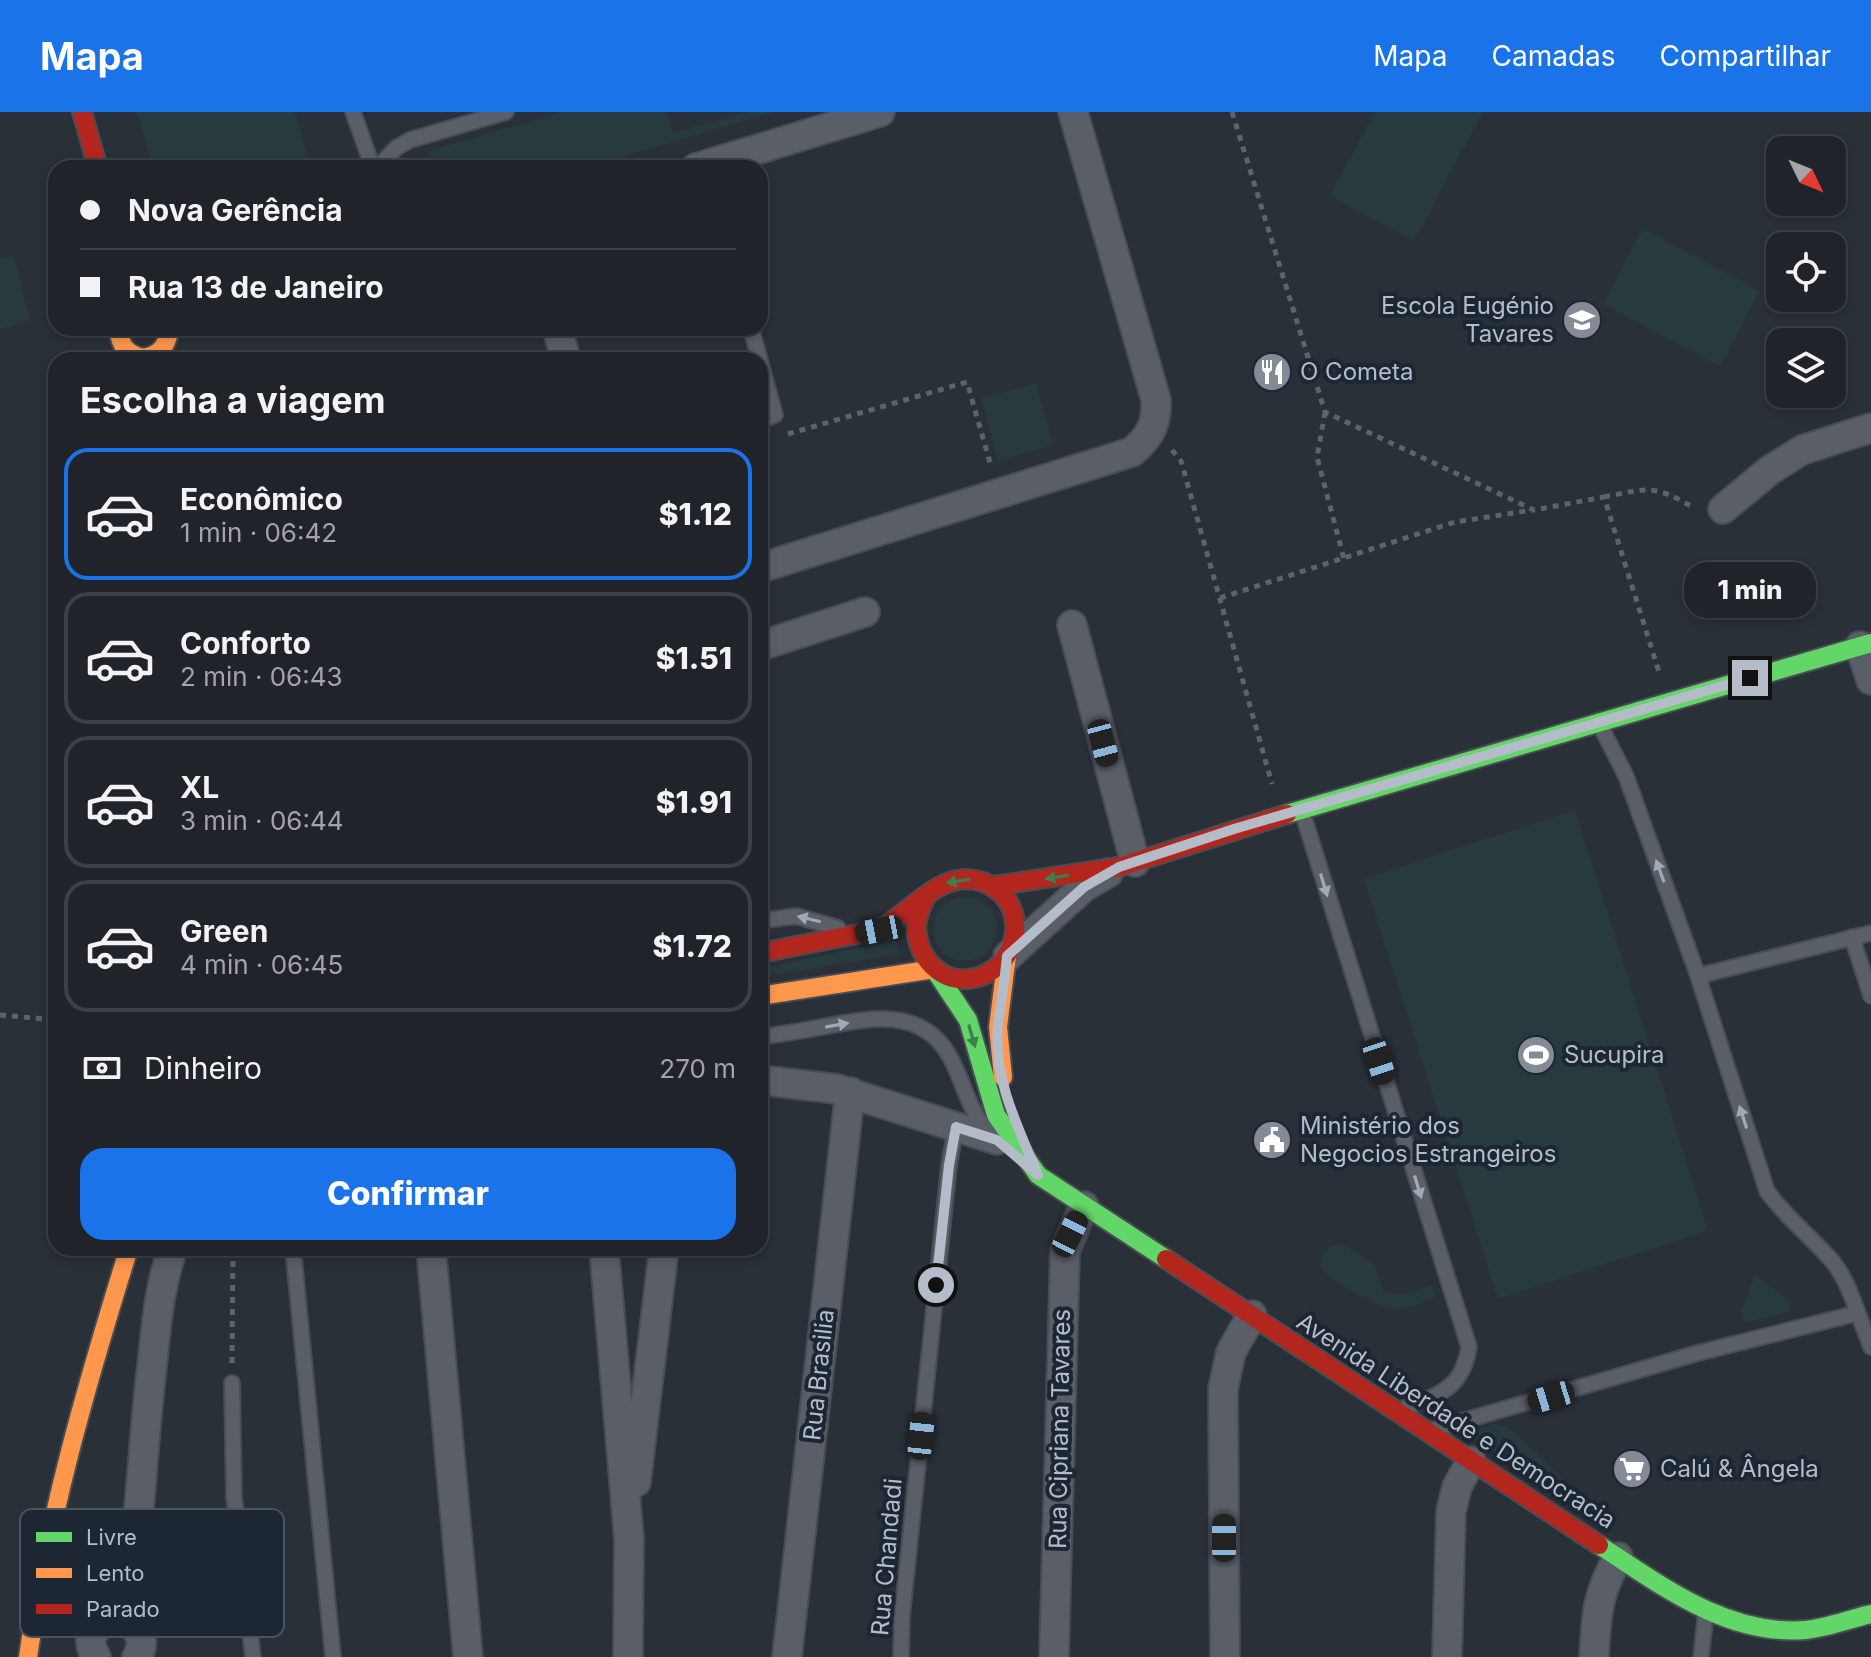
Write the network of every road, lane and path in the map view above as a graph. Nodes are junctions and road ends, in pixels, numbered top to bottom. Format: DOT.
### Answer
graph roads {
  1 [pos="82,112"];
  2 [pos="353,112"];
  3 [pos="506,112"];
  4 [pos="880,112"];
  5 [pos="1073,112"];
  6 [pos="1232,112"];
  7 [pos="96,160"];
  8 [pos="372,160"];
  9 [pos="383,160"];
  10 [pos="726,160"];
  11 [pos="768,390"];
  12 [pos="1325,412"];
  13 [pos="775,415"];
  14 [pos="768,418"];
  15 [pos="1871,428"];
  16 [pos="1149,434"];
  17 [pos="998,494"];
  18 [pos="1604,497"];
  19 [pos="1723,509"];
  20 [pos="1534,510"];
  21 [pos="1344,559"];
  22 [pos="768,566"];
  23 [pos="1220,598"];
  24 [pos="865,612"];
  25 [pos="1072,625"];
  26 [pos="768,643"];
  27 [pos="1865,644"];
  28 [pos="1871,680"];
  29 [pos="1668,701"];
  30 [pos="1598,722"];
  31 [pos="1301,811"];
  32 [pos="1281,816"];
  33 [pos="1127,864"];
  34 [pos="994,886"];
  35 [pos="926,896"];
  36 [pos="768,919"];
  37 [pos="1871,933"];
  38 [pos="857,934"];
  39 [pos="1852,937"];
  40 [pos="768,951"];
  41 [pos="1007,956"];
  42 [pos="934,969"];
  43 [pos="1698,976"];
  44 [pos="768,995"];
  45 [pos="1871,996"];
  46 [pos="0,1015"];
  47 [pos="48,1019"];
  48 [pos="768,1036"];
  49 [pos="768,1081"];
  50 [pos="850,1092"];
  51 [pos="956,1127"];
  52 [pos="997,1140"];
  53 [pos="1038,1175"];
  54 [pos="1084,1206"];
  55 [pos="127,1256"];
  56 [pos="171,1256"];
  57 [pos="233,1256"];
  58 [pos="294,1256"];
  59 [pos="432,1256"];
  60 [pos="605,1256"];
  61 [pos="663,1256"];
  62 [pos="1858,1313"];
  63 [pos="1252,1315"];
  64 [pos="1871,1345"];
  65 [pos="232,1383"];
  66 [pos="1397,1412"];
  67 [pos="1427,1431"];
  68 [pos="1471,1461"];
  69 [pos="57,1509"];
  70 [pos="137,1509"];
  71 [pos="236,1509"];
  72 [pos="629,1539"];
  73 [pos="1618,1557"];
  74 [pos="1706,1612"];
  75 [pos="1871,1614"];
  76 [pos="31,1637"];
  77 [pos="92,1637"];
  78 [pos="141,1637"];
  79 [pos="251,1637"];
  80 [pos="28,1657"];
  81 [pos="96,1657"];
  82 [pos="137,1657"];
  83 [pos="253,1657"];
  84 [pos="333,1657"];
  85 [pos="468,1657"];
  86 [pos="628,1657"];
  87 [pos="787,1657"];
  88 [pos="901,1657"];
  89 [pos="1054,1657"];
  90 [pos="1225,1657"];
  91 [pos="1447,1657"];
  92 [pos="1594,1657"];
  93 [pos="1701,1657"];
  1 -- 7 [label="street"];
  2 -- 8 [label="lane"];
  3 -- 9 [label="lane"];
  4 -- 10 [label="street"];
  5 -- 16 [label="street"];
  6 -- 12 [label="path"];
  11 -- 13 [label="lane"];
  12 -- 20 [label="path"];
  12 -- 21 [label="path"];
  13 -- 14 [label="lane"];
  13 -- 17 [label="path"];
  15 -- 19 [label="street"];
  16 -- 17 [label="street"];
  16 -- 23 [label="path"];
  17 -- 22 [label="street"];
  18 -- 19 [label="path"];
  18 -- 20 [label="path"];
  18 -- 29 [label="path"];
  20 -- 21 [label="path"];
  21 -- 23 [label="path"];
  23 -- 32 [label="path"];
  24 -- 26 [label="street"];
  25 -- 33 [label="street"];
  27 -- 28 [label="street"];
  27 -- 29 [label="street"];
  29 -- 30 [label="street"];
  30 -- 31 [label="street"];
  43 -- 30 [label="lane, one-way"];
  31 -- 32 [label="street"];
  31 -- 66 [label="lane, one-way"];
  32 -- 33 [label="street"];
  33 -- 34 [label="street, one-way"];
  33 -- 41 [label="street"];
  34 -- 35 [label="street, one-way"];
  34 -- 41 [label="street"];
  35 -- 38 [label="street"];
  35 -- 42 [label="street"];
  38 -- 36 [label="lane, one-way"];
  37 -- 39 [label="lane"];
  38 -- 40 [label="street"];
  39 -- 43 [label="lane"];
  39 -- 45 [label="lane"];
  41 -- 42 [label="street"];
  41 -- 53 [label="street"];
  42 -- 44 [label="street"];
  42 -- 53 [label="street, Avenida Liberdade e Democracia, one-way"];
  62 -- 43 [label="lane, one-way"];
  46 -- 47 [label="path"];
  48 -- 52 [label="lane, one-way"];
  49 -- 50 [label="street"];
  50 -- 51 [label="street"];
  50 -- 87 [label="street, Rua Brasilia"];
  51 -- 52 [label="street"];
  51 -- 88 [label="lane, Rua Chandadi"];
  52 -- 53 [label="lane"];
  53 -- 54 [label="street, Avenida Liberdade e Democracia"];
  54 -- 63 [label="street, Avenida Liberdade e Democracia"];
  54 -- 89 [label="street, Rua Cipriana Tavares"];
  55 -- 69 [label="street"];
  56 -- 70 [label="street"];
  57 -- 65 [label="path"];
  58 -- 84 [label="lane"];
  59 -- 85 [label="street"];
  60 -- 72 [label="street"];
  61 -- 72 [label="street"];
  62 -- 64 [label="lane"];
  62 -- 67 [label="lane"];
  63 -- 66 [label="street, Avenida Liberdade e Democracia"];
  63 -- 90 [label="street"];
  65 -- 71 [label="lane"];
  66 -- 67 [label="street, Avenida Liberdade e Democracia"];
  67 -- 68 [label="street, Avenida Liberdade e Democracia"];
  68 -- 73 [label="street, Avenida Liberdade e Democracia"];
  68 -- 91 [label="street"];
  72 -- 86 [label="street"];
  73 -- 74 [label="street, Avenida Liberdade e Democracia"];
  73 -- 92 [label="street"];
  74 -- 75 [label="street, Avenida Liberdade e Democracia"];
  74 -- 93 [label="lane"];
  76 -- 80 [label="street"];
  77 -- 81 [label="street"];
  78 -- 82 [label="street"];
  79 -- 83 [label="lane"];
}
